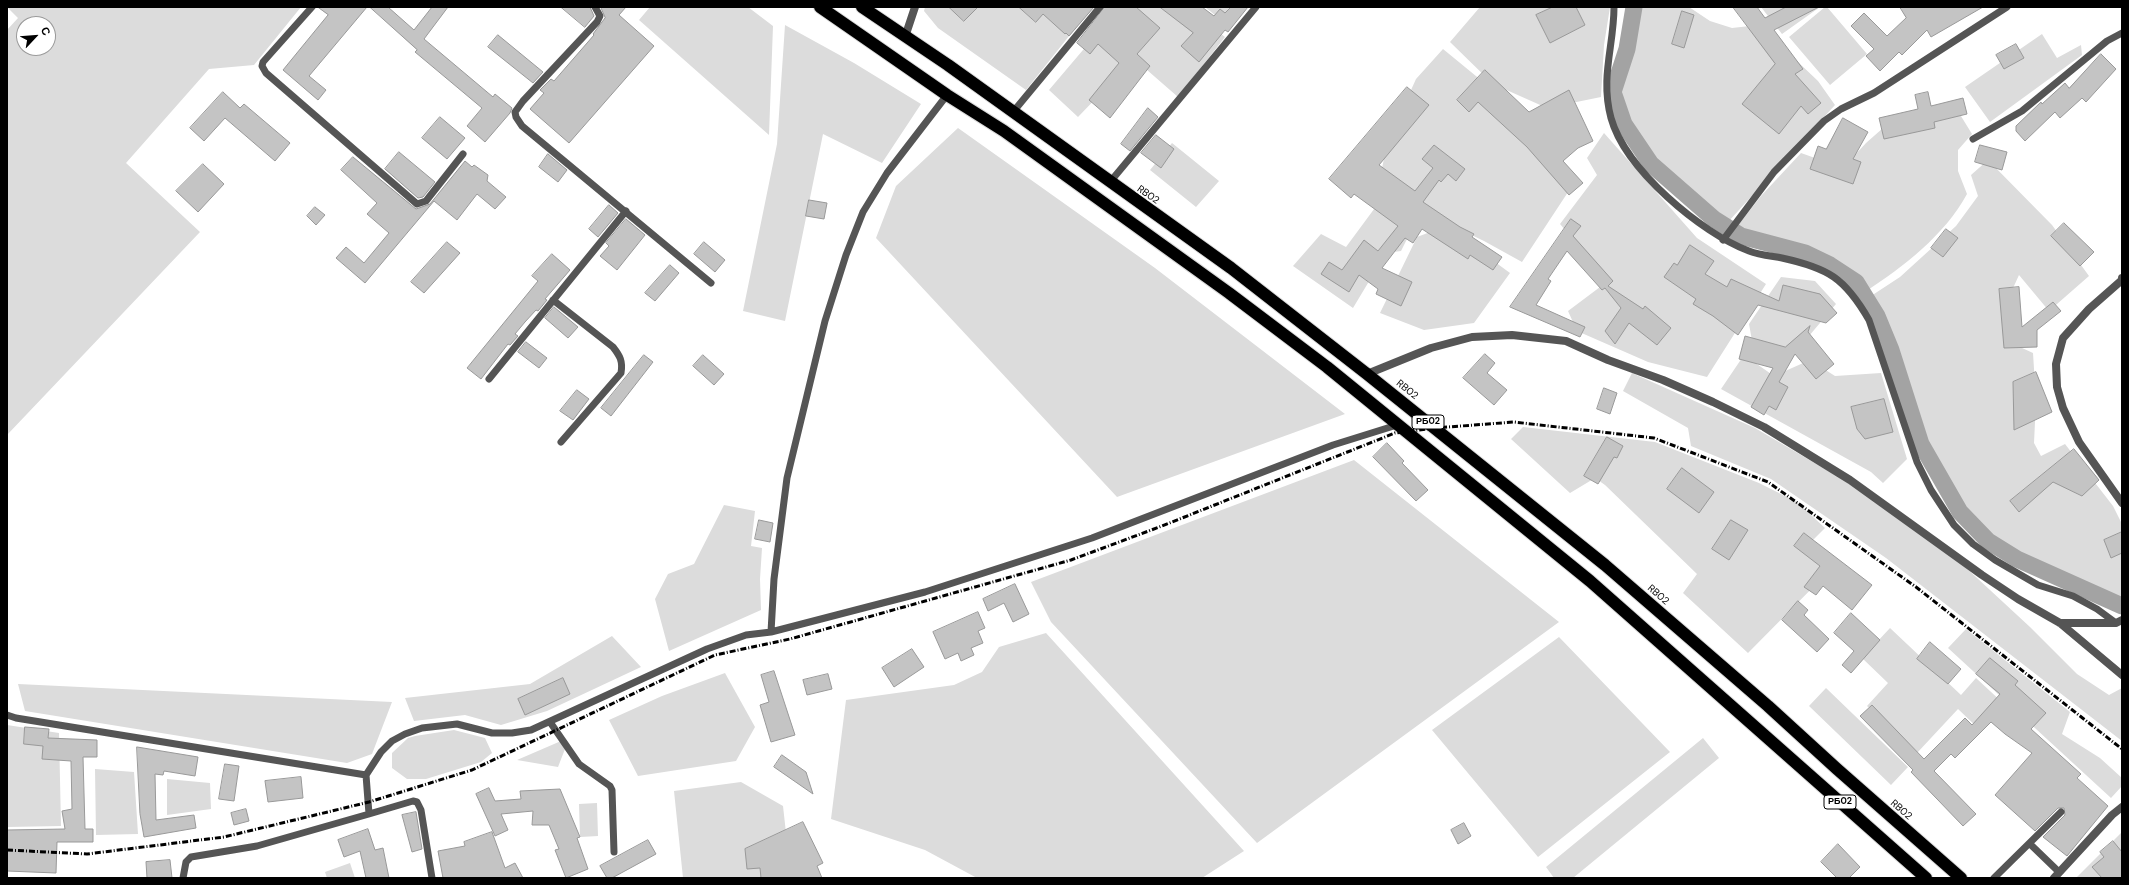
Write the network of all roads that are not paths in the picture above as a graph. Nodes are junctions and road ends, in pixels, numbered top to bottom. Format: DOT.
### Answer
graph roads {
  1 [pos="312,7"];
  2 [pos="595,7"];
  3 [pos="820,7"];
  4 [pos="862,7"];
  5 [pos="915,7"];
  6 [pos="1100,7"];
  7 [pos="1256,7"];
  8 [pos="1614,7"];
  9 [pos="2007,7"];
  10 [pos="2122,33"];
  11 [pos="905,37"];
  12 [pos="947,96"];
  13 [pos="1013,112"];
  14 [pos="1973,138"];
  15 [pos="464,154"];
  16 [pos="1110,182"];
  17 [pos="626,211"];
  18 [pos="1723,240"];
  19 [pos="2122,279"];
  20 [pos="711,283"];
  21 [pos="553,300"];
  22 [pos="1368,374"];
  23 [pos="489,379"];
  24 [pos="1397,425"];
  25 [pos="561,442"];
  26 [pos="2122,503"];
  27 [pos="2119,622"];
  28 [pos="2060,623"];
  29 [pos="771,632"];
  30 [pos="2122,675"];
  31 [pos="7,714"];
  32 [pos="550,722"];
  33 [pos="366,775"];
  34 [pos="2122,807"];
  35 [pos="2061,812"];
  36 [pos="369,814"];
  37 [pos="2030,844"];
  38 [pos="614,852"];
  39 [pos="2057,875"];
  40 [pos="183,878"];
  41 [pos="432,878"];
  42 [pos="1926,878"];
  43 [pos="1961,878"];
  44 [pos="1994,878"];
  1 -- 15 [label="lane"];
  2 -- 17 [label="lane"];
  3 -- 12 [label="highway, РБ02"];
  4 -- 11 [label="highway, RB02 / РБ02"];
  5 -- 11 [label="street"];
  6 -- 13 [label="lane"];
  7 -- 16 [label="lane"];
  8 -- 18 [label="lane"];
  9 -- 18 [label="lane"];
  10 -- 14 [label="lane"];
  11 -- 13 [label="highway, RB02 / РБ02"];
  12 -- 24 [label="highway, РБ02"];
  12 -- 29 [label="lane"];
  13 -- 16 [label="highway, RB02 / РБ02"];
  16 -- 22 [label="highway, RB02 / РБ02"];
  17 -- 20 [label="lane"];
  17 -- 21 [label="lane"];
  18 -- 27 [label="lane"];
  19 -- 26 [label="street"];
  21 -- 23 [label="lane"];
  21 -- 25 [label="lane"];
  22 -- 28 [label="street"];
  22 -- 43 [label="highway, RB02 / РБ02"];
  24 -- 29 [label="lane"];
  24 -- 42 [label="highway, РБ02"];
  27 -- 28 [label="street"];
  28 -- 30 [label="street"];
  29 -- 32 [label="lane"];
  31 -- 33 [label="lane"];
  32 -- 33 [label="lane"];
  32 -- 38 [label="lane"];
  33 -- 36 [label="lane"];
  34 -- 39 [label="street"];
  35 -- 37 [label="lane"];
  36 -- 40 [label="lane"];
  36 -- 41 [label="lane"];
  37 -- 39 [label="lane"];
  37 -- 44 [label="lane"];
}
